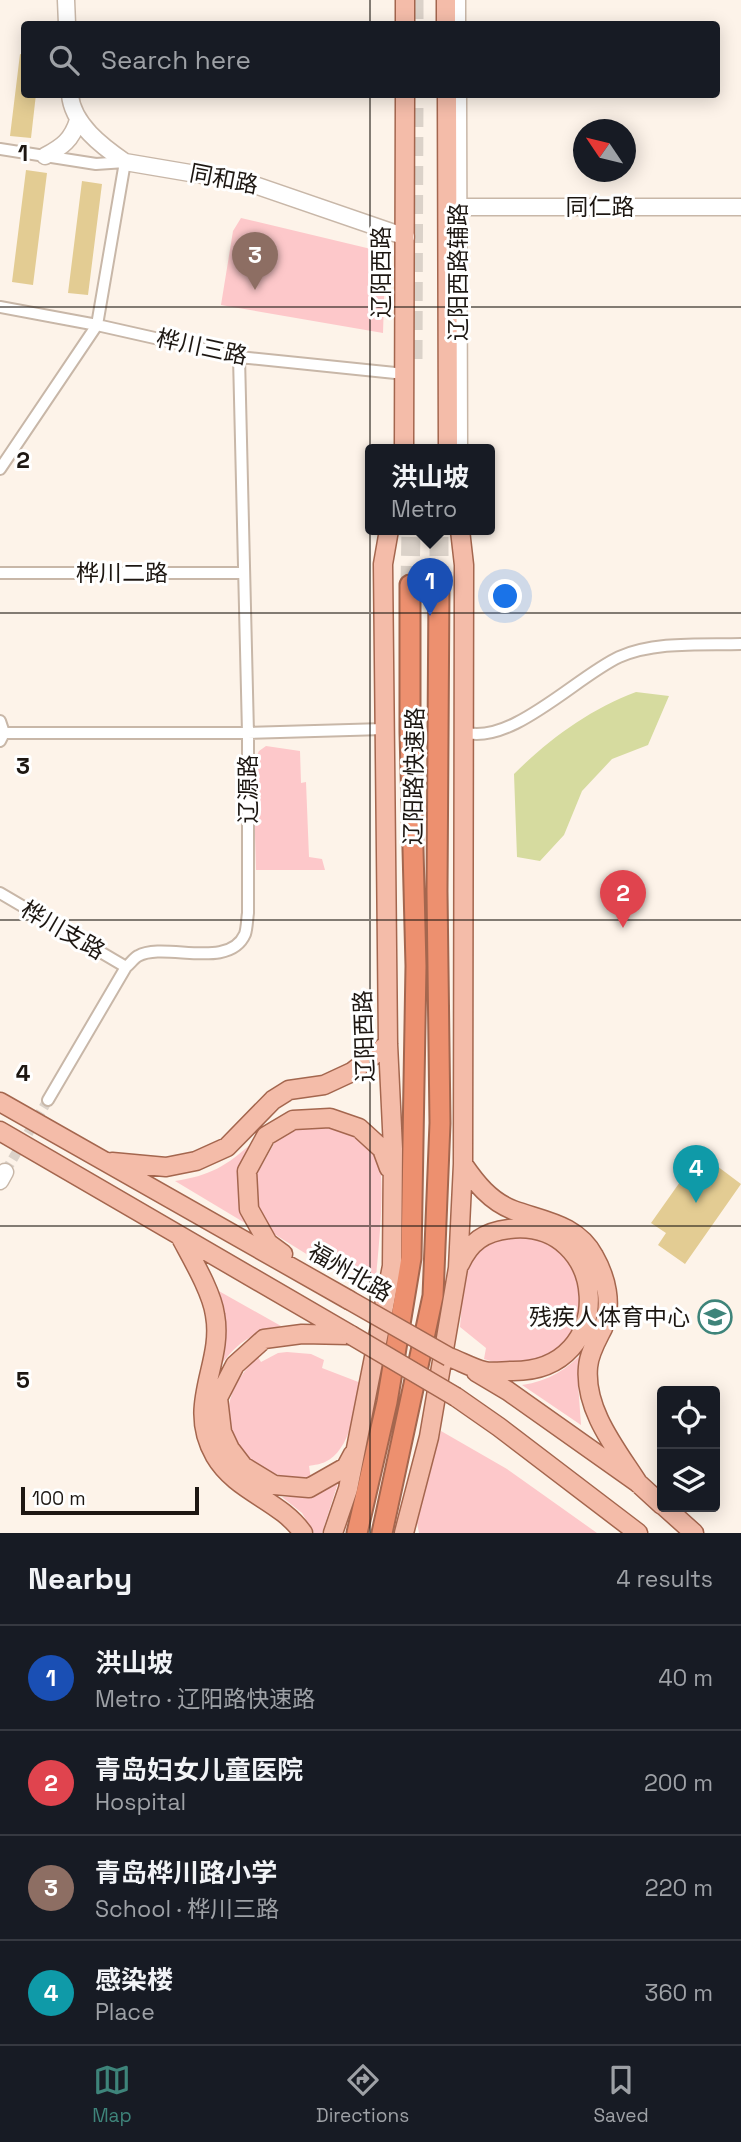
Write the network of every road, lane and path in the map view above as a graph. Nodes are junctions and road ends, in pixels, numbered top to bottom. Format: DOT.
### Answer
graph roads {
  1 [pos="66,0"];
  2 [pos="405,0"];
  3 [pos="446,0"];
  4 [pos="457,0"];
  5 [pos="67,21"];
  6 [pos="405,21"];
  7 [pos="446,21"];
  8 [pos="457,21"];
  9 [pos="71,98"];
  10 [pos="405,98"];
  11 [pos="447,98"];
  12 [pos="458,98"];
  13 [pos="78,120"];
  14 [pos="0,149"];
  15 [pos="45,156"];
  16 [pos="125,162"];
  17 [pos="453,201"];
  18 [pos="741,207"];
  19 [pos="406,237"];
  20 [pos="0,307"];
  21 [pos="97,325"];
  22 [pos="239,357"];
  23 [pos="405,374"];
  24 [pos="404,444"];
  25 [pos="449,444"];
  26 [pos="458,444"];
  27 [pos="0,469"];
  28 [pos="388,535"];
  29 [pos="461,535"];
  30 [pos="0,573"];
  31 [pos="244,573"];
  32 [pos="410,584"];
  33 [pos="439,584"];
  34 [pos="741,644"];
  35 [pos="0,721"];
  36 [pos="384,729"];
  37 [pos="463,732"];
  38 [pos="248,733"];
  39 [pos="2,737"];
  40 [pos="0,893"];
  41 [pos="126,967"];
  42 [pos="388,1044"];
  43 [pos="48,1100"];
  44 [pos="0,1102"];
  45 [pos="0,1131"];
  46 [pos="104,1161"];
  47 [pos="463,1164"];
  48 [pos="393,1179"];
  49 [pos="180,1236"];
  50 [pos="458,1268"];
  51 [pos="349,1300"];
  52 [pos="351,1335"];
  53 [pos="449,1357"];
  54 [pos="356,1448"];
  55 [pos="638,1483"];
  56 [pos="657,1500"];
  57 [pos="670,1512"];
  58 [pos="303,1533"];
  59 [pos="333,1533"];
  60 [pos="357,1533"];
  61 [pos="382,1533"];
  62 [pos="404,1533"];
  63 [pos="638,1533"];
  64 [pos="694,1533"];
  1 -- 5 [label="street"];
  2 -- 6 [label="main road"];
  3 -- 7 [label="main road"];
  4 -- 8 [label="street"];
  9 -- 13 [label="street, 同和路"];
  10 -- 19 [label="main road, 辽阳西路"];
  11 -- 17 [label="main road"];
  12 -- 17 [label="street, 辽阳西路辅路"];
  13 -- 15 [label="street"];
  13 -- 16 [label="street, 同和路"];
  14 -- 15 [label="street"];
  15 -- 16 [label="street"];
  16 -- 19 [label="street, 同和路"];
  16 -- 21 [label="street"];
  17 -- 18 [label="street, 同仁路"];
  17 -- 25 [label="main road"];
  17 -- 26 [label="street, 辽阳西路辅路"];
  19 -- 23 [label="main road, 辽阳西路"];
  20 -- 21 [label="street, 桦川三路"];
  21 -- 22 [label="street, 桦川三路"];
  21 -- 27 [label="street"];
  22 -- 23 [label="street, 桦川三路"];
  22 -- 31 [label="street, 辽源路"];
  23 -- 24 [label="main road, 辽阳西路"];
  28 -- 36 [label="main road, 辽阳西路"];
  29 -- 37 [label="main road"];
  30 -- 31 [label="street, 桦川二路"];
  31 -- 38 [label="street, 辽源路"];
  32 -- 60 [label="highway, 辽阳路快速路"];
  33 -- 61 [label="highway, 辽阳路快速路"];
  34 -- 37 [label="street"];
  35 -- 39 [label="street"];
  36 -- 38 [label="street"];
  36 -- 42 [label="main road, 辽阳西路"];
  37 -- 47 [label="main road"];
  38 -- 39 [label="street"];
  38 -- 41 [label="street, 辽源路"];
  40 -- 41 [label="street, 桦川支路"];
  41 -- 43 [label="street"];
  42 -- 46 [label="main road"];
  42 -- 48 [label="main road, 辽阳西路"];
  44 -- 46 [label="main road, 福州北路"];
  45 -- 49 [label="main road"];
  46 -- 51 [label="main road, 福州北路"];
  47 -- 50 [label="main road"];
  47 -- 55 [label="main road"];
  48 -- 51 [label="main road"];
  48 -- 54 [label="main road, 辽阳西路"];
  49 -- 52 [label="main road"];
  49 -- 58 [label="main road"];
  50 -- 53 [label="main road"];
  50 -- 62 [label="main road"];
  51 -- 53 [label="main road, 福州北路, bridge"];
  52 -- 54 [label="main road"];
  52 -- 63 [label="main road, bridge"];
  53 -- 55 [label="main road, 福州北路"];
  54 -- 59 [label="main road, 辽阳西路"];
  55 -- 56 [label="main road, 福州北路"];
  57 -- 64 [label="main road, 福州北路"];
}
